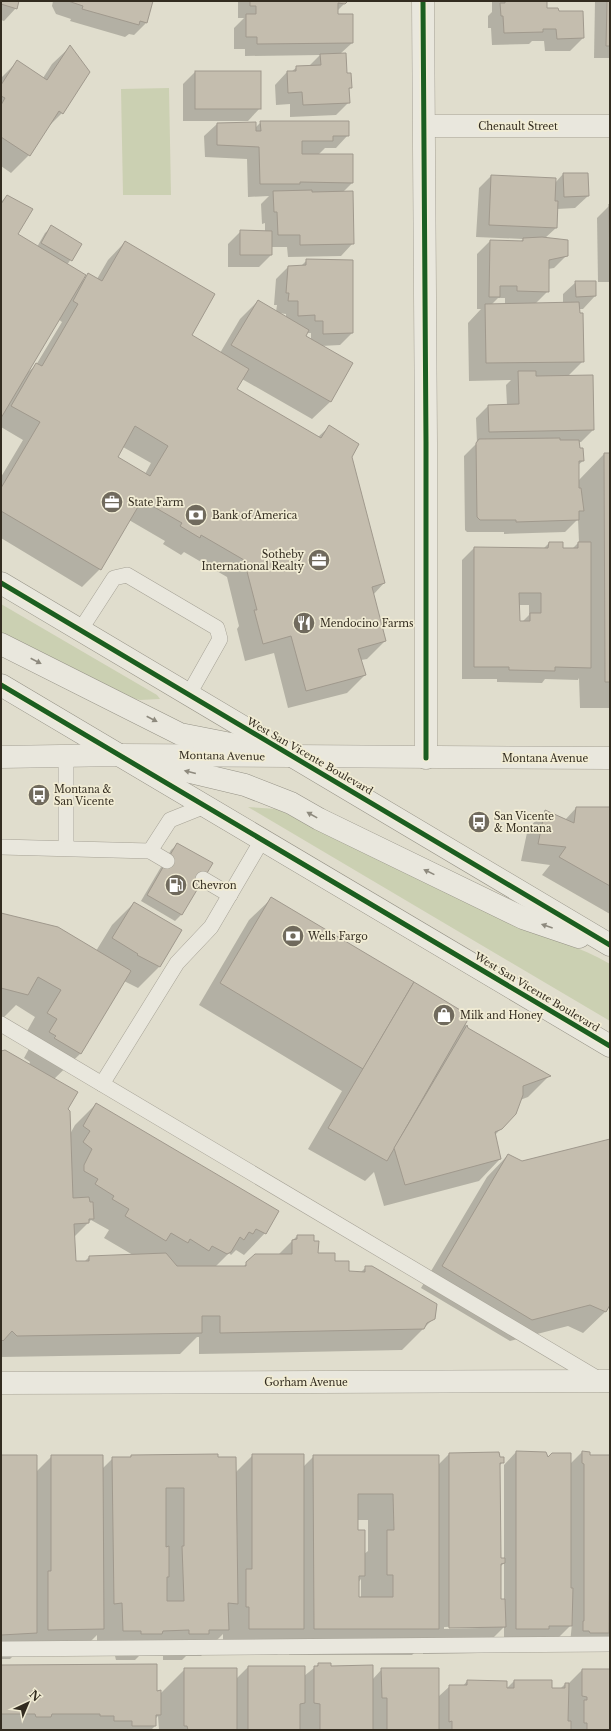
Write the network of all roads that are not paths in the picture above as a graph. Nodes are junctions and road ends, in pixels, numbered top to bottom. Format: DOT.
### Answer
graph roads {
  1 [pos="423,1"];
  2 [pos="425,126"];
  3 [pos="610,126"];
  4 [pos="1,583"];
  5 [pos="81,629"];
  6 [pos="1,644"];
  7 [pos="1,685"];
  8 [pos="189,694"];
  9 [pos="118,754"];
  10 [pos="66,755"];
  11 [pos="1,757"];
  12 [pos="295,757"];
  13 [pos="426,758"];
  14 [pos="610,758"];
  15 [pos="205,806"];
  16 [pos="262,840"];
  17 [pos="1,847"];
  18 [pos="66,848"];
  19 [pos="150,851"];
  20 [pos="167,861"];
  21 [pos="203,879"];
  22 [pos="230,895"];
  23 [pos="610,945"];
  24 [pos="610,948"];
  25 [pos="1,1024"];
  26 [pos="610,1046"];
  27 [pos="102,1084"];
  28 [pos="607,1380"];
  29 [pos="1,1383"];
  30 [pos="610,1644"];
  31 [pos="1,1649"];
  1 -- 2 [label="main road"];
  2 -- 3 [label="main road, Chenault Street"];
  2 -- 13 [label="main road"];
  4 -- 5 [label="main road, West San Vicente Boulevard"];
  5 -- 8 [label="main road, West San Vicente Boulevard"];
  5 -- 8 [label="lane"];
  6 -- 12 [label="main road, one-way"];
  7 -- 9 [label="main road, West San Vicente Boulevard"];
  8 -- 12 [label="main road, West San Vicente Boulevard"];
  9 -- 10 [label="main road, Montana Avenue"];
  9 -- 12 [label="main road, Montana Avenue"];
  9 -- 15 [label="main road, West San Vicente Boulevard"];
  24 -- 9 [label="main road, one-way"];
  10 -- 11 [label="main road, Montana Avenue"];
  10 -- 18 [label="lane"];
  12 -- 13 [label="main road, Montana Avenue"];
  12 -- 23 [label="main road, West San Vicente Boulevard"];
  13 -- 14 [label="main road, Montana Avenue"];
  15 -- 16 [label="main road, West San Vicente Boulevard"];
  15 -- 19 [label="lane"];
  16 -- 22 [label="lane"];
  16 -- 26 [label="main road, West San Vicente Boulevard"];
  17 -- 18 [label="lane"];
  18 -- 19 [label="lane"];
  19 -- 20 [label="lane"];
  21 -- 22 [label="lane"];
  22 -- 27 [label="lane"];
  25 -- 27 [label="lane"];
  27 -- 28 [label="lane"];
  28 -- 29 [label="main road, Gorham Avenue"];
  30 -- 31 [label="lane"];
}
